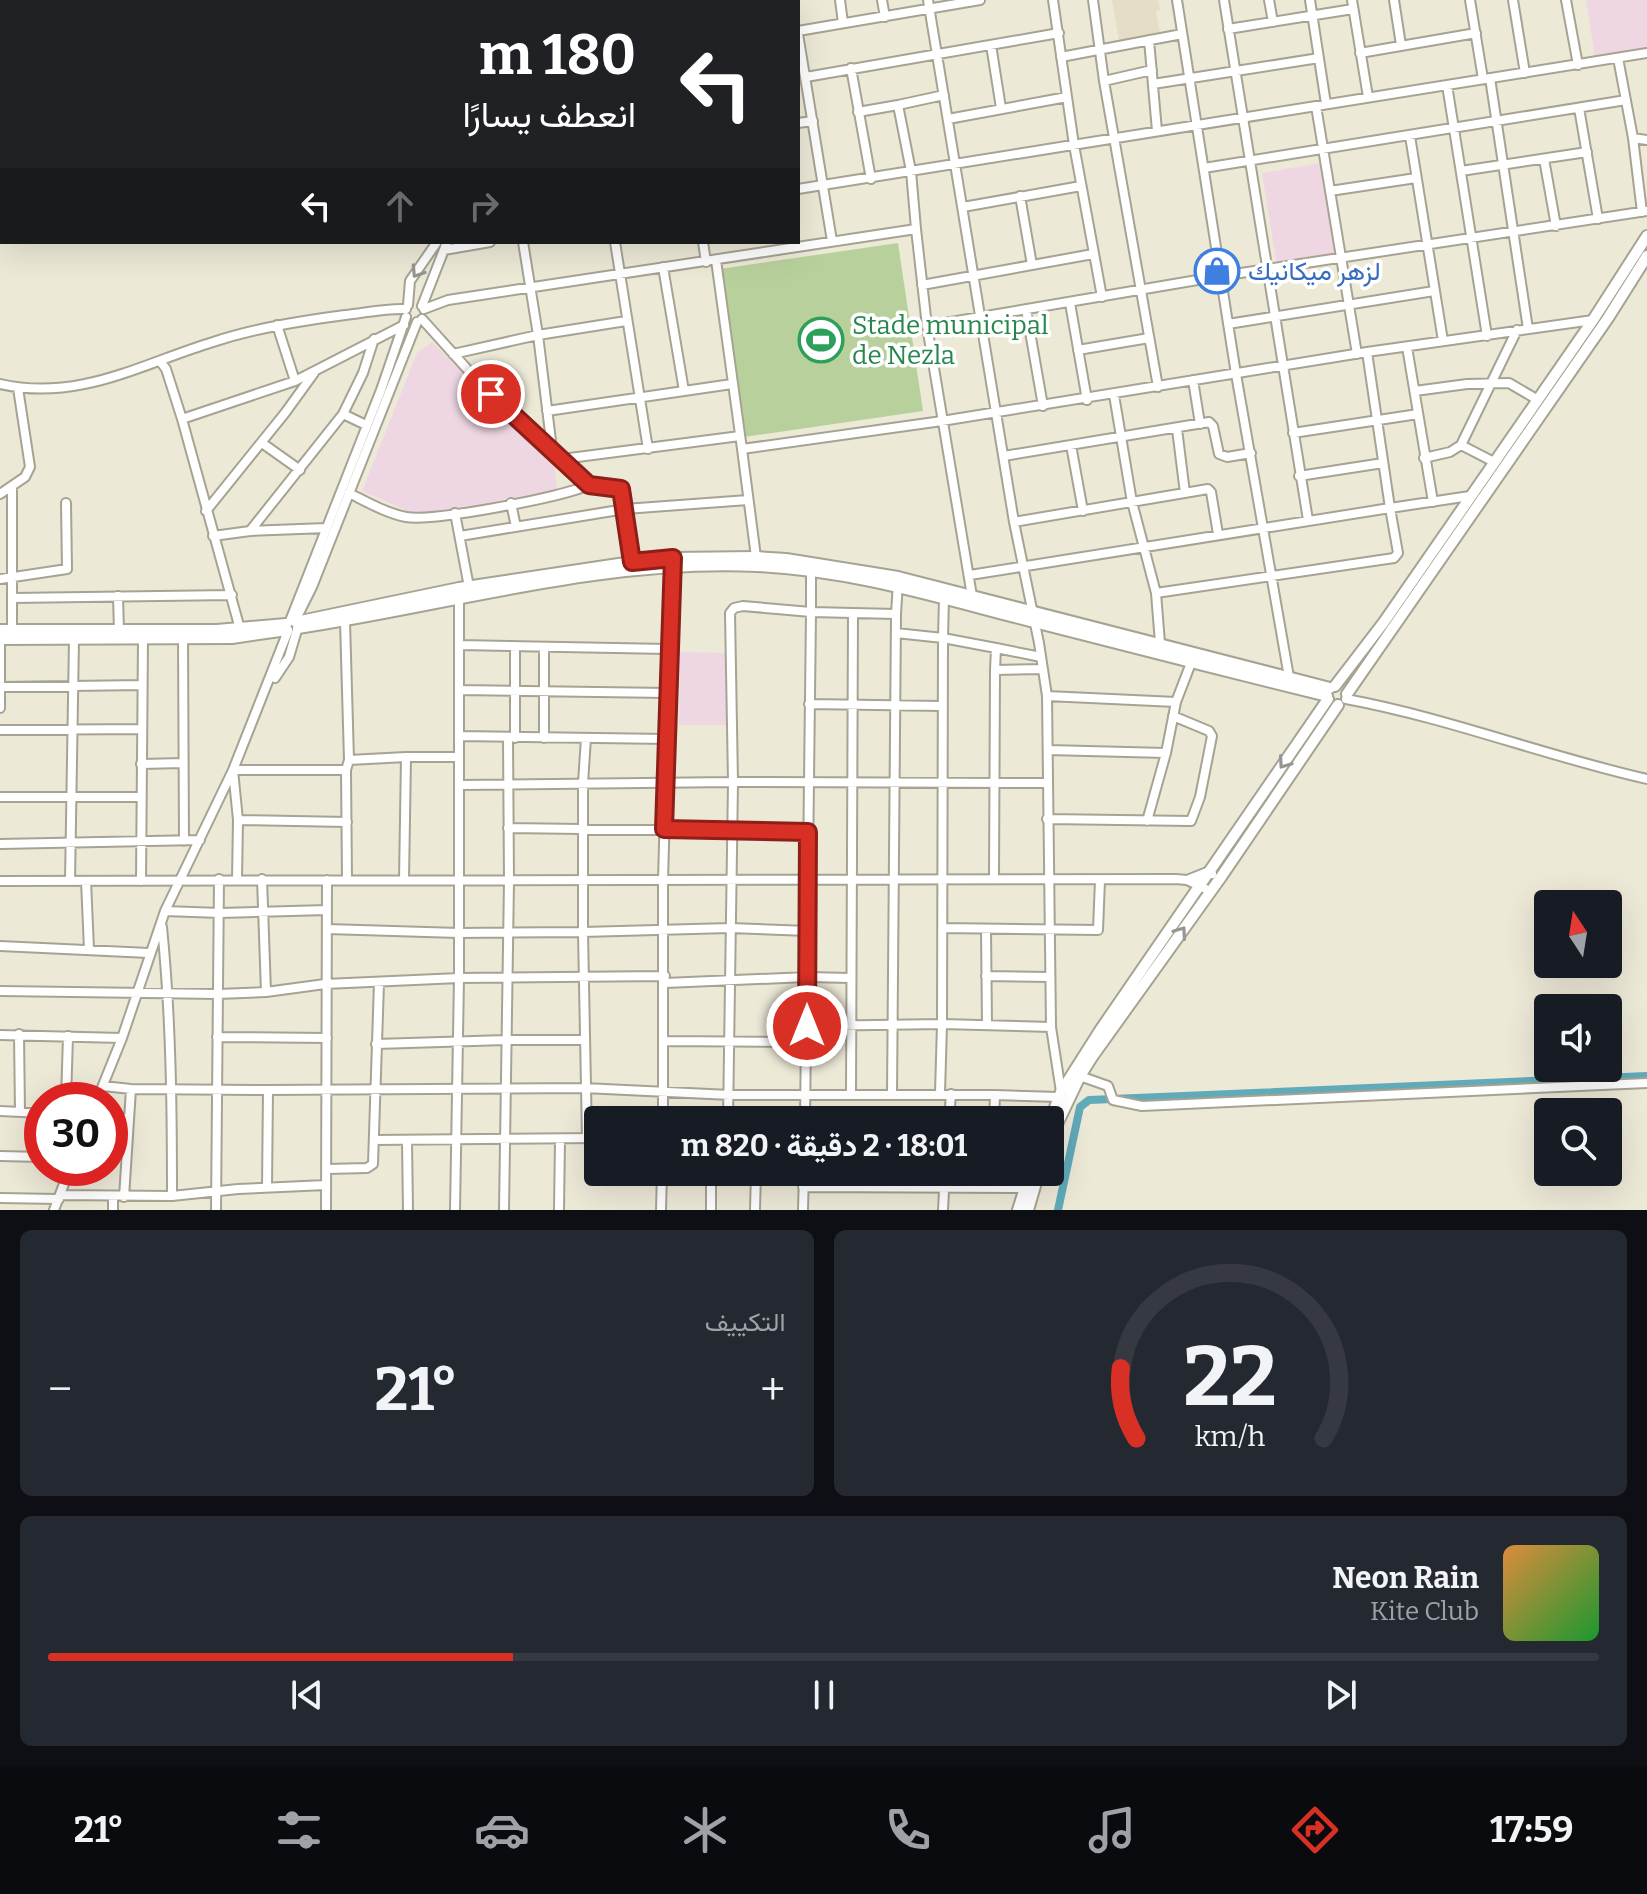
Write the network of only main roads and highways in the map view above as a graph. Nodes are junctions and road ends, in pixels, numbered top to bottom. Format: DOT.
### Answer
graph roads {
  1 [pos="1647,236"];
  2 [pos="1647,256"];
  3 [pos="672,562"];
  4 [pos="898,582"];
  5 [pos="462,591"];
  6 [pos="1033,617"];
  7 [pos="292,626"];
  8 [pos="6,630"];
  9 [pos="0,639"];
  10 [pos="1336,695"];
  11 [pos="1076,1075"];
  12 [pos="1055,1106"];
  13 [pos="1063,1106"];
  14 [pos="1026,1186"];
  15 [pos="1035,1186"];
  16 [pos="1018,1210"];
  17 [pos="1028,1210"];
  1 -- 10 [label="main road"];
  2 -- 10 [label="main road"];
  3 -- 4 [label="main road"];
  3 -- 4 [label="main road"];
  3 -- 5 [label="main road"];
  3 -- 5 [label="main road"];
  4 -- 6 [label="main road"];
  4 -- 6 [label="main road"];
  5 -- 7 [label="main road"];
  5 -- 7 [label="main road"];
  6 -- 10 [label="main road"];
  6 -- 10 [label="main road"];
  7 -- 8 [label="main road"];
  7 -- 9 [label="main road"];
  10 -- 11 [label="main road, one-way"];
  11 -- 10 [label="main road, one-way"];
  11 -- 12 [label="main road"];
  11 -- 13 [label="main road"];
  14 -- 16 [label="main road"];
  15 -- 17 [label="main road"];
}
